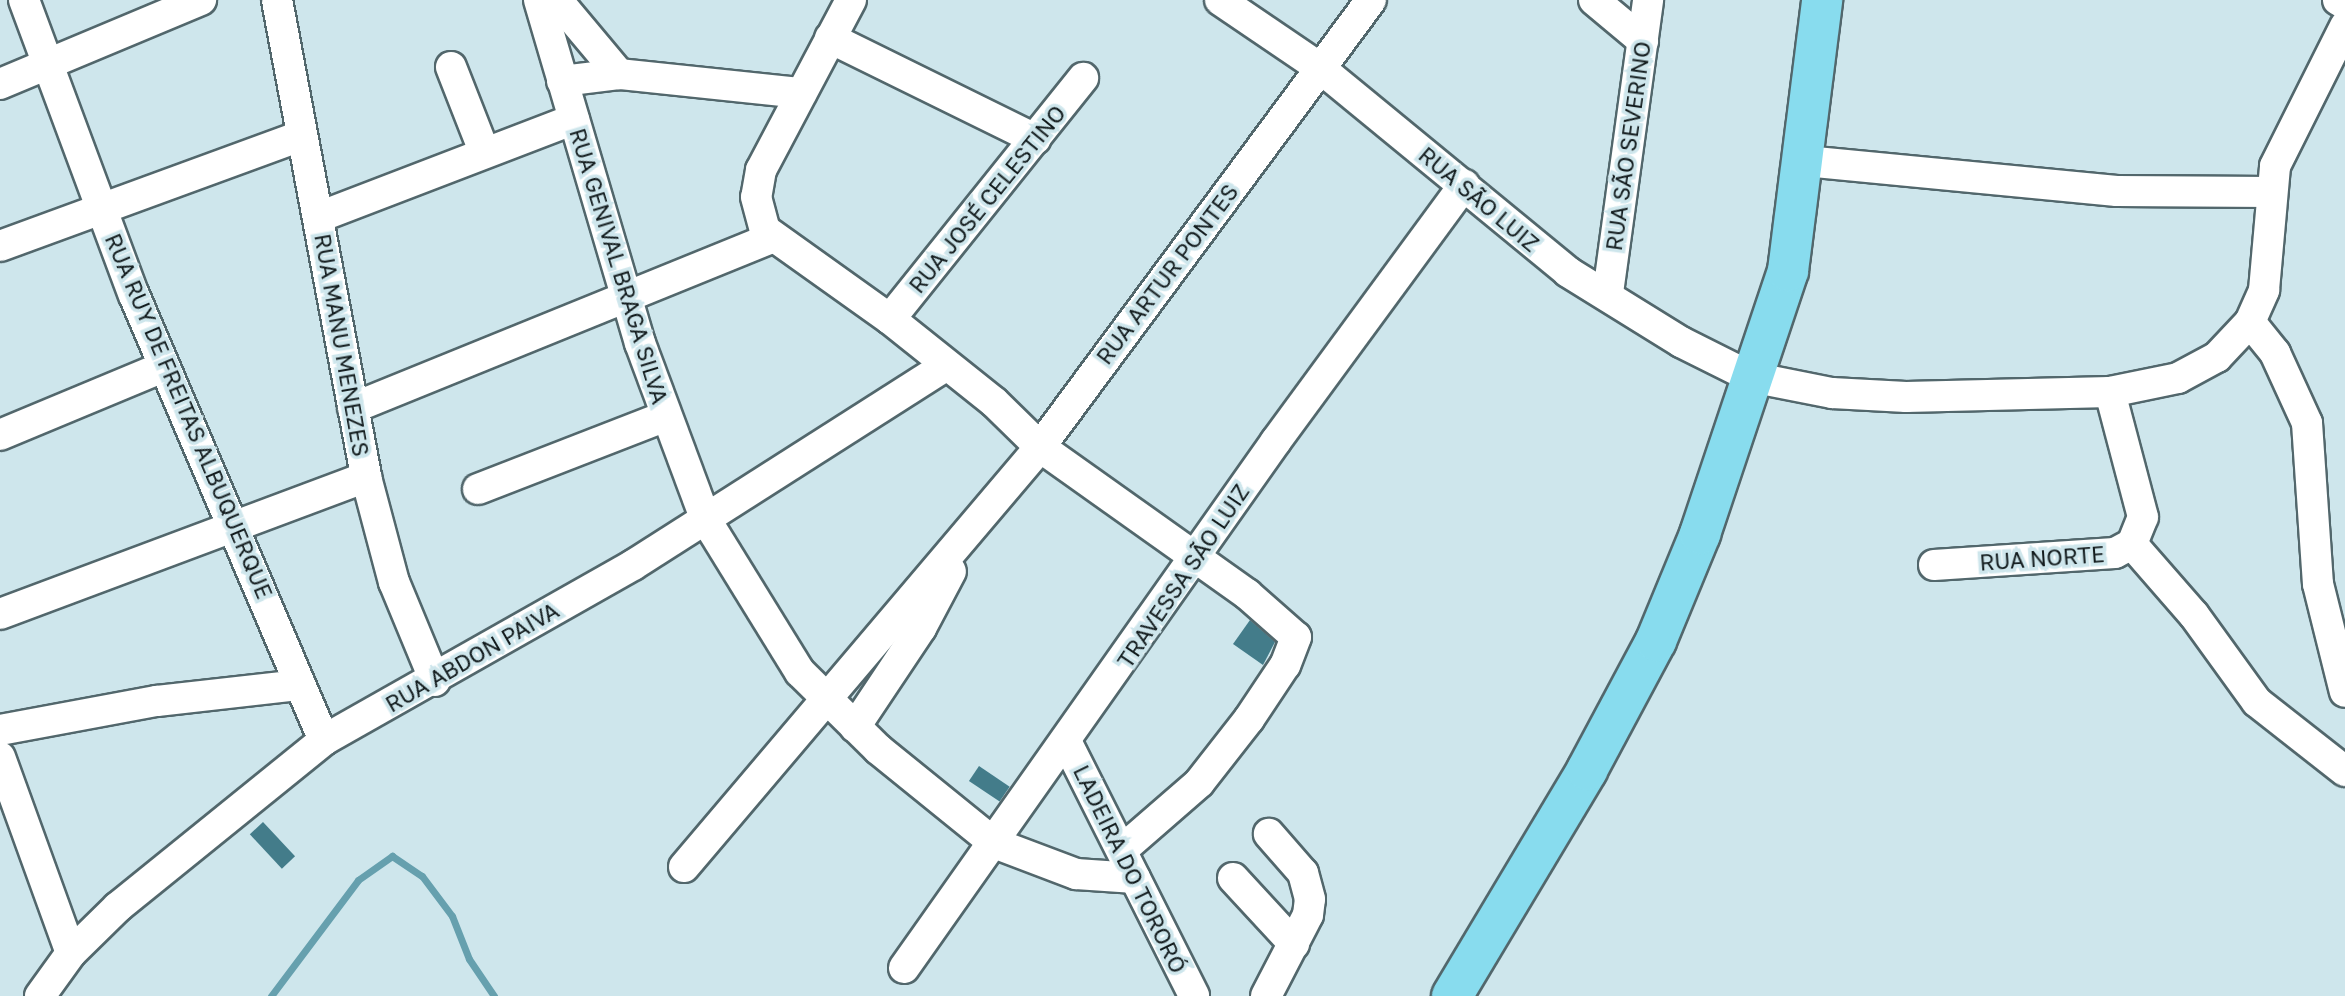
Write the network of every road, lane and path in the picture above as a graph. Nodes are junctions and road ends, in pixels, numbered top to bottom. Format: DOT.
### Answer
graph roads {
  1 [pos="24,0"];
  2 [pos="201,0"];
  3 [pos="277,0"];
  4 [pos="539,0"];
  5 [pos="557,0"];
  6 [pos="851,0"];
  7 [pos="1220,0"];
  8 [pos="1371,0"];
  9 [pos="1594,0"];
  10 [pos="1648,0"];
  11 [pos="1822,0"];
  12 [pos="2338,0"];
  13 [pos="2345,4"];
  14 [pos="2345,26"];
  15 [pos="830,38"];
  16 [pos="1643,41"];
  17 [pos="51,63"];
  18 [pos="451,67"];
  19 [pos="1320,68"];
  20 [pos="619,74"];
  21 [pos="1083,78"];
  22 [pos="562,81"];
  23 [pos="0,84"];
  24 [pos="801,93"];
  25 [pos="574,119"];
  26 [pos="301,136"];
  27 [pos="1035,139"];
  28 [pos="484,151"];
  29 [pos="1805,161"];
  30 [pos="1464,185"];
  31 [pos="2271,192"];
  32 [pos="103,208"];
  33 [pos="319,217"];
  34 [pos="771,238"];
  35 [pos="0,246"];
  36 [pos="1608,293"];
  37 [pos="625,295"];
  38 [pos="890,319"];
  39 [pos="2250,322"];
  40 [pos="945,366"];
  41 [pos="163,367"];
  42 [pos="1751,377"];
  43 [pos="2110,392"];
  44 [pos="353,408"];
  45 [pos="666,416"];
  46 [pos="0,435"];
  47 [pos="1040,447"];
  48 [pos="366,477"];
  49 [pos="478,489"];
  50 [pos="706,520"];
  51 [pos="233,527"];
  52 [pos="2132,544"];
  53 [pos="960,547"];
  54 [pos="1195,556"];
  55 [pos="1934,565"];
  56 [pos="0,614"];
  57 [pos="435,681"];
  58 [pos="300,685"];
  59 [pos="2345,692"];
  60 [pos="827,700"];
  61 [pos="855,727"];
  62 [pos="0,730"];
  63 [pos="324,740"];
  64 [pos="1066,741"];
  65 [pos="0,757"];
  66 [pos="2345,771"];
  67 [pos="1269,834"];
  68 [pos="994,843"];
  69 [pos="1122,850"];
  70 [pos="684,867"];
  71 [pos="1135,878"];
  72 [pos="1233,878"];
  73 [pos="1294,944"];
  74 [pos="71,953"];
  75 [pos="904,968"];
  76 [pos="40,996"];
  77 [pos="1194,996"];
  78 [pos="1266,996"];
  79 [pos="1452,996"];
  1 -- 17 [label="street, RUA RUY DE FREITAS ALBUQUERQUE"];
  2 -- 17 [label="street"];
  3 -- 26 [label="street, RUA MANU MENEZES"];
  4 -- 22 [label="street, RUA GENIVAL BRAGA SILVA"];
  5 -- 20 [label="street"];
  6 -- 15 [label="street"];
  7 -- 19 [label="street, RUA SÃO LUIZ"];
  8 -- 19 [label="street, RUA ARTUR PONTES"];
  9 -- 16 [label="street"];
  10 -- 16 [label="street, RUA SÃO SEVERINO"];
  11 -- 29 [label="main road"];
  12 -- 13 [label="street"];
  14 -- 31 [label="street"];
  15 -- 24 [label="street"];
  15 -- 27 [label="street"];
  16 -- 36 [label="street, RUA SÃO SEVERINO"];
  17 -- 23 [label="street"];
  17 -- 32 [label="street, RUA RUY DE FREITAS ALBUQUERQUE"];
  18 -- 28 [label="street"];
  19 -- 30 [label="street, RUA SÃO LUIZ"];
  19 -- 47 [label="street, RUA ARTUR PONTES"];
  20 -- 22 [label="street"];
  20 -- 24 [label="street"];
  21 -- 27 [label="street, RUA JOSÉ CELESTINO"];
  22 -- 25 [label="street, RUA GENIVAL BRAGA SILVA"];
  24 -- 34 [label="street"];
  25 -- 28 [label="street"];
  25 -- 37 [label="street, RUA GENIVAL BRAGA SILVA"];
  26 -- 32 [label="street"];
  26 -- 33 [label="street, RUA MANU MENEZES"];
  27 -- 38 [label="street, RUA JOSÉ CELESTINO"];
  28 -- 33 [label="street"];
  29 -- 31 [label="street"];
  29 -- 42 [label="main road"];
  30 -- 36 [label="street, RUA SÃO LUIZ"];
  30 -- 54 [label="street, TRAVESSA SÃO LUIZ"];
  31 -- 39 [label="street"];
  32 -- 35 [label="street"];
  32 -- 41 [label="street, RUA RUY DE FREITAS ALBUQUERQUE"];
  33 -- 44 [label="street, RUA MANU MENEZES"];
  34 -- 37 [label="street"];
  34 -- 38 [label="street"];
  36 -- 42 [label="street, RUA SÃO LUIZ"];
  37 -- 44 [label="street"];
  37 -- 45 [label="street, RUA GENIVAL BRAGA SILVA"];
  38 -- 40 [label="street"];
  39 -- 43 [label="street, RUA SÃO LUIZ"];
  39 -- 59 [label="street"];
  40 -- 47 [label="street"];
  40 -- 50 [label="street, RUA ABDON PAIVA"];
  41 -- 46 [label="street"];
  41 -- 51 [label="street, RUA RUY DE FREITAS ALBUQUERQUE"];
  42 -- 43 [label="street, RUA SÃO LUIZ"];
  42 -- 79 [label="main road"];
  43 -- 52 [label="street, RUA NORTE"];
  44 -- 48 [label="street, RUA MANU MENEZES"];
  45 -- 49 [label="street"];
  45 -- 50 [label="street, RUA GENIVAL BRAGA SILVA"];
  47 -- 53 [label="street, RUA ARTUR PONTES"];
  47 -- 54 [label="street"];
  48 -- 51 [label="street"];
  48 -- 57 [label="street, RUA MANU MENEZES"];
  50 -- 57 [label="street, RUA ABDON PAIVA"];
  50 -- 60 [label="street, RUA GENIVAL BRAGA SILVA"];
  51 -- 56 [label="street"];
  51 -- 58 [label="street, RUA RUY DE FREITAS ALBUQUERQUE"];
  52 -- 55 [label="street, RUA NORTE"];
  52 -- 66 [label="street"];
  53 -- 60 [label="street, RUA ARTUR PONTES"];
  53 -- 61 [label="street, RUA ARTUR PONTES"];
  54 -- 64 [label="street, TRAVESSA SÃO LUIZ"];
  54 -- 69 [label="street"];
  57 -- 63 [label="street, RUA ABDON PAIVA"];
  58 -- 62 [label="street"];
  58 -- 63 [label="street, RUA RUY DE FREITAS ALBUQUERQUE"];
  60 -- 61 [label="street, RUA GENIVAL BRAGA SILVA"];
  60 -- 70 [label="street, RUA ARTUR PONTES"];
  61 -- 68 [label="street, RUA GENIVAL BRAGA SILVA"];
  63 -- 74 [label="street, RUA ABDON PAIVA"];
  64 -- 68 [label="street, TRAVESSA SÃO LUIZ"];
  64 -- 69 [label="street, LADEIRA DO TORORÓ"];
  65 -- 74 [label="street"];
  67 -- 73 [label="street"];
  68 -- 71 [label="street, RUA GENIVAL BRAGA SILVA"];
  68 -- 75 [label="street, TRAVESSA SÃO LUIZ"];
  69 -- 71 [label="street, LADEIRA DO TORORÓ"];
  71 -- 77 [label="street, LADEIRA DO TORORÓ"];
  72 -- 73 [label="street"];
  73 -- 78 [label="street"];
  74 -- 76 [label="street, RUA ABDON PAIVA"];
}
